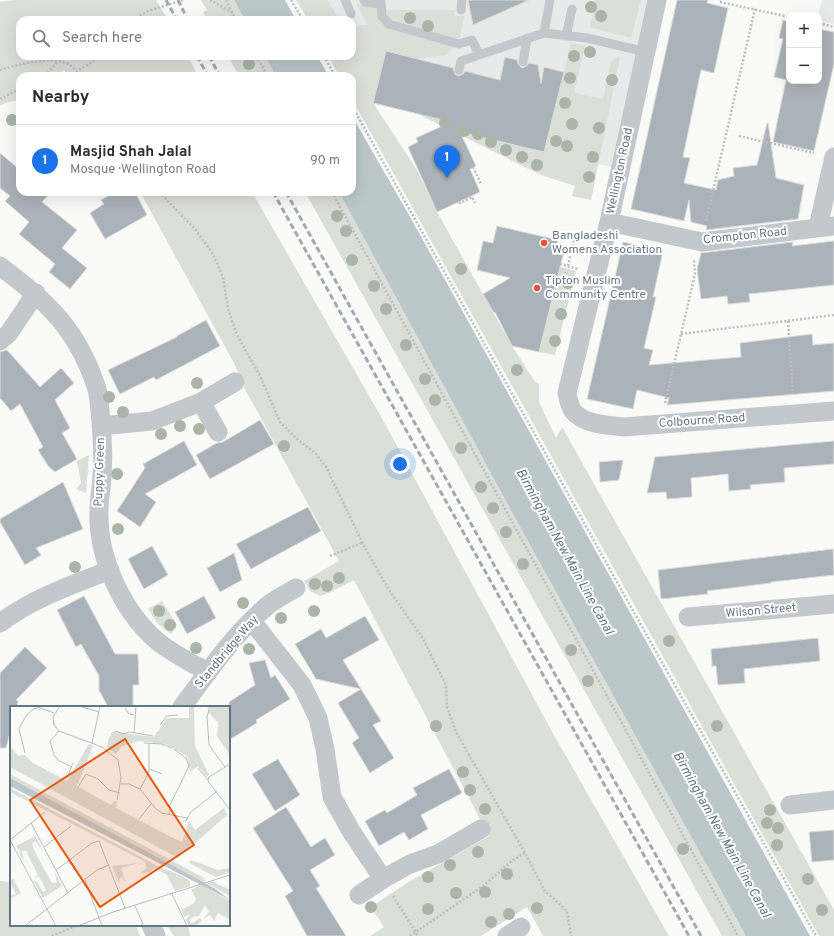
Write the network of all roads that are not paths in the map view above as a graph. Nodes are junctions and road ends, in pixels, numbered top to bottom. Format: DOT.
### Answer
graph roads {
  1 [pos="345,0"];
  2 [pos="364,0"];
  3 [pos="462,0"];
  4 [pos="550,0"];
  5 [pos="657,0"];
  6 [pos="381,2"];
  7 [pos="572,9"];
  8 [pos="461,10"];
  9 [pos="351,14"];
  10 [pos="544,33"];
  11 [pos="566,36"];
  12 [pos="527,38"];
  13 [pos="646,52"];
  14 [pos="479,54"];
  15 [pos="523,62"];
  16 [pos="459,70"];
  17 [pos="834,157"];
  18 [pos="609,222"];
  19 [pos="826,227"];
  20 [pos="0,266"];
  21 [pos="36,293"];
  22 [pos="0,341"];
  23 [pos="235,382"];
  24 [pos="201,402"];
  25 [pos="573,411"];
  26 [pos="834,411"];
  27 [pos="101,426"];
  28 [pos="218,432"];
  29 [pos="110,570"];
  30 [pos="296,588"];
  31 [pos="834,604"];
  32 [pos="688,617"];
  33 [pos="252,621"];
  34 [pos="0,623"];
  35 [pos="208,672"];
  36 [pos="183,706"];
  37 [pos="834,800"];
  38 [pos="790,804"];
  39 [pos="481,829"];
  40 [pos="383,879"];
  41 [pos="359,895"];
  42 [pos="151,926"];
  43 [pos="156,936"];
  1 -- 9 [label="lane"];
  2 -- 6 [label="lane"];
  3 -- 8 [label="lane"];
  4 -- 10 [label="lane"];
  5 -- 13 [label="street, Wellington Road"];
  6 -- 14 [label="lane"];
  7 -- 11 [label="lane"];
  10 -- 11 [label="lane"];
  10 -- 12 [label="lane"];
  11 -- 13 [label="lane"];
  12 -- 14 [label="lane"];
  12 -- 15 [label="lane"];
  13 -- 18 [label="street, Wellington Road"];
  14 -- 16 [label="lane"];
  17 -- 19 [label="street"];
  18 -- 19 [label="street, Crompton Road"];
  18 -- 25 [label="street, Wellington Road"];
  20 -- 21 [label="street, Puppy Green"];
  21 -- 22 [label="street"];
  21 -- 27 [label="street, Puppy Green"];
  23 -- 24 [label="street"];
  24 -- 27 [label="street"];
  24 -- 28 [label="street"];
  25 -- 26 [label="street, Colbourne Road"];
  27 -- 29 [label="street, Puppy Green"];
  29 -- 34 [label="street"];
  29 -- 35 [label="street, Puppy Green"];
  30 -- 33 [label="street, Standbridge Way"];
  31 -- 32 [label="street, Wilson Street"];
  33 -- 35 [label="street, Standbridge Way"];
  33 -- 40 [label="street"];
  35 -- 36 [label="street, Standbridge Way"];
  37 -- 38 [label="street"];
  39 -- 40 [label="street"];
  40 -- 41 [label="street"];
  42 -- 43 [label="street"];
}
